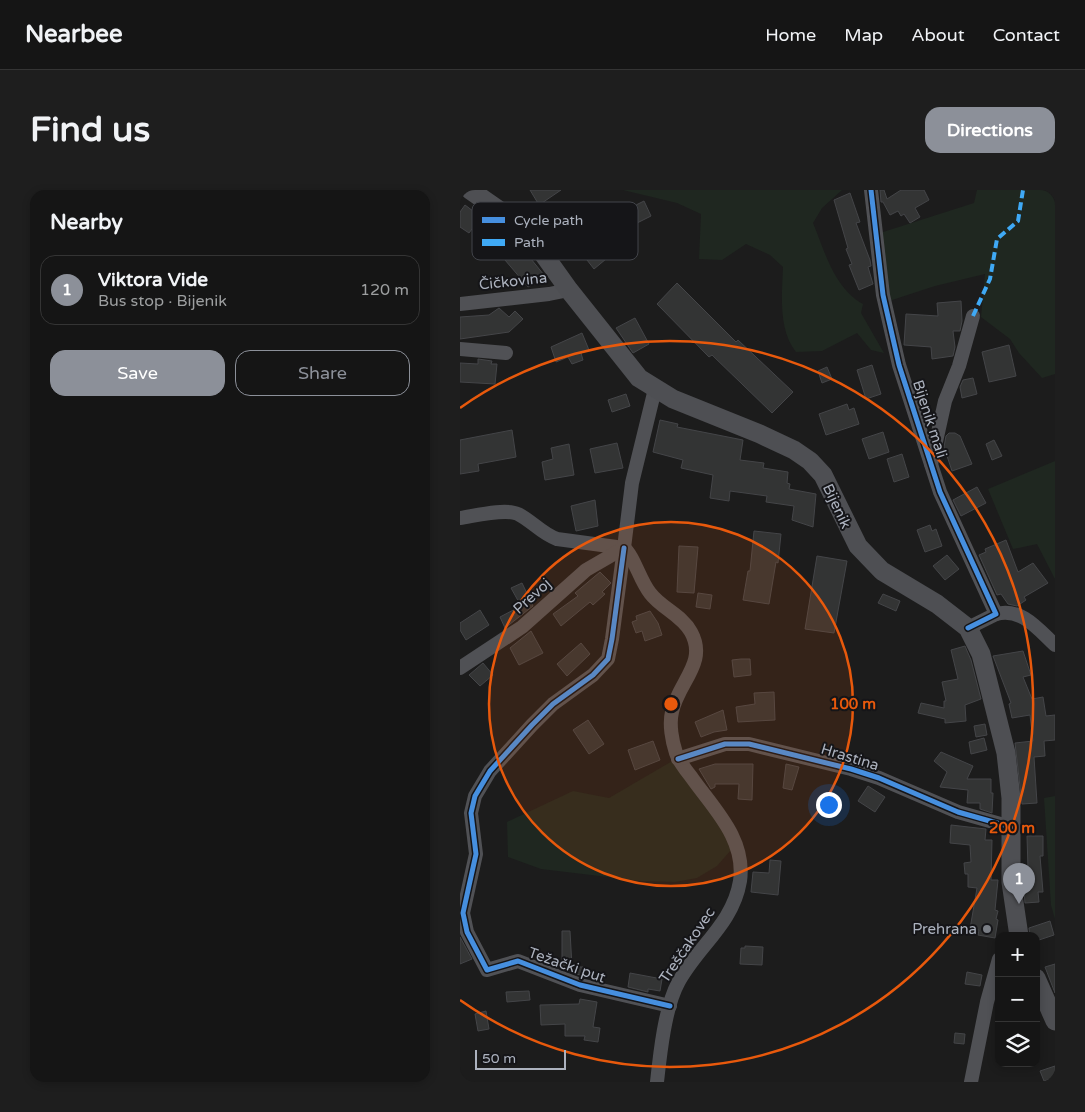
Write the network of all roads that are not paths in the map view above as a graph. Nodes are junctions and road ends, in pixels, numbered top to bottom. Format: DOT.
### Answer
graph roads {
  1 [pos="470,190"];
  2 [pos="872,190"];
  3 [pos="487,202"];
  4 [pos="549,260"];
  5 [pos="569,290"];
  6 [pos="460,304"];
  7 [pos="973,316"];
  8 [pos="460,348"];
  9 [pos="506,353"];
  10 [pos="655,389"];
  11 [pos="932,467"];
  12 [pos="460,518"];
  13 [pos="624,548"];
  14 [pos="996,614"];
  15 [pos="968,628"];
  16 [pos="1055,645"];
  17 [pos="460,668"];
  18 [pos="678,759"];
  19 [pos="1011,827"];
  20 [pos="1016,932"];
  21 [pos="995,973"];
  22 [pos="1040,987"];
  23 [pos="670,1006"];
  24 [pos="1055,1020"];
  25 [pos="657,1082"];
  26 [pos="971,1082"];
  1 -- 3 [label="main road, Bijenik"];
  2 -- 11 [label="street, Bijenik mali"];
  4 -- 5 [label="main road, Bijenik"];
  5 -- 6 [label="street, Čičkovina"];
  5 -- 10 [label="main road, Bijenik"];
  7 -- 11 [label="street"];
  8 -- 9 [label="street"];
  10 -- 13 [label="street"];
  10 -- 15 [label="main road, Bijenik"];
  11 -- 14 [label="street, Bijenik mali"];
  12 -- 13 [label="street"];
  13 -- 17 [label="street, Prevoj"];
  13 -- 18 [label="street, Treščakovec"];
  13 -- 23 [label="street, Težački put"];
  14 -- 15 [label="street"];
  14 -- 16 [label="street"];
  15 -- 19 [label="main road, Bijenik"];
  18 -- 19 [label="street, Hrastina"];
  18 -- 23 [label="street, Treščakovec"];
  19 -- 20 [label="main road, Bijenik"];
  21 -- 26 [label="street"];
  22 -- 24 [label="main road"];
  23 -- 25 [label="street, Treščakovec"];
}
